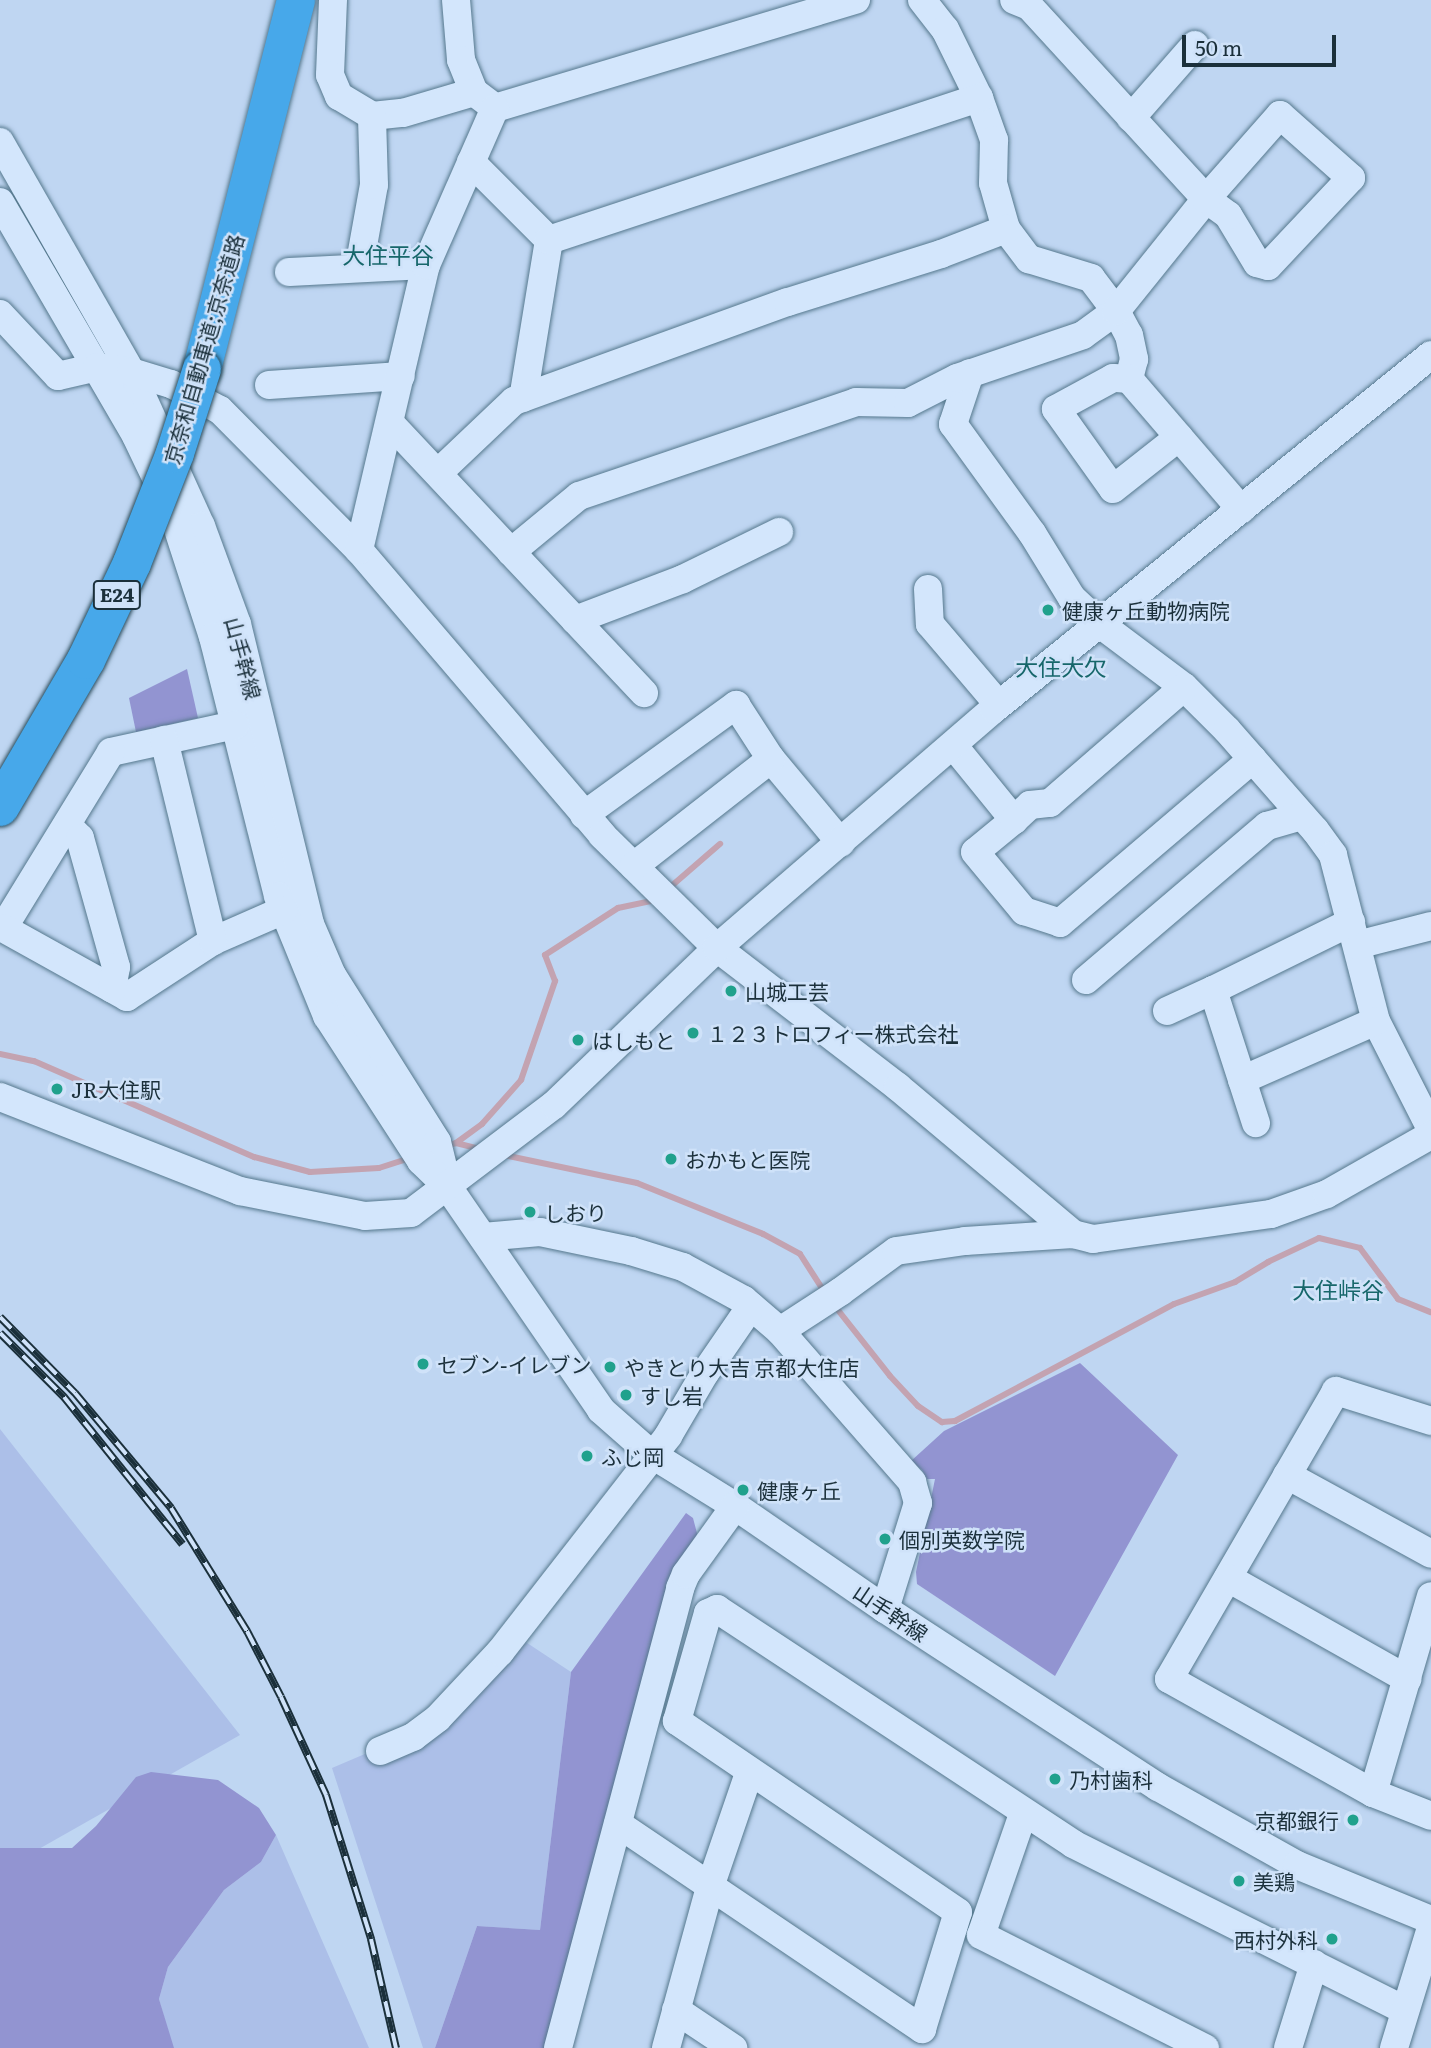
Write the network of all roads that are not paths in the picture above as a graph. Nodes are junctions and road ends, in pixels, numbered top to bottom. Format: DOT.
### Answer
graph roads {
  1 [pos="282,0"];
  2 [pos="296,0"];
  3 [pos="333,0"];
  4 [pos="456,0"];
  5 [pos="856,0"];
  6 [pos="922,0"];
  7 [pos="1014,0"];
  8 [pos="1195,45"];
  9 [pos="979,98"];
  10 [pos="484,100"];
  11 [pos="372,116"];
  12 [pos="1131,118"];
  13 [pos="0,142"];
  14 [pos="471,162"];
  15 [pos="246,188"];
  16 [pos="1206,200"];
  17 [pos="0,202"];
  18 [pos="1006,229"];
  19 [pos="548,240"];
  20 [pos="426,265"];
  21 [pos="359,268"];
  22 [pos="289,272"];
  23 [pos="1116,311"];
  24 [pos="0,314"];
  25 [pos="1431,355"];
  26 [pos="97,367"];
  27 [pos="131,372"];
  28 [pos="970,373"];
  29 [pos="401,376"];
  30 [pos="1129,379"];
  31 [pos="269,385"];
  32 [pos="523,398"];
  33 [pos="390,423"];
  34 [pos="1179,437"];
  35 [pos="438,473"];
  36 [pos="1241,509"];
  37 [pos="779,532"];
  38 [pos="359,550"];
  39 [pos="511,552"];
  40 [pos="928,589"];
  41 [pos="575,620"];
  42 [pos="1100,624"];
  43 [pos="1184,687"];
  44 [pos="644,693"];
  45 [pos="999,705"];
  46 [pos="235,725"];
  47 [pos="164,740"];
  48 [pos="953,744"];
  49 [pos="771,759"];
  50 [pos="1253,759"];
  51 [pos="0,807"];
  52 [pos="584,815"];
  53 [pos="1303,816"];
  54 [pos="1014,820"];
  55 [pos="67,825"];
  56 [pos="841,843"];
  57 [pos="634,866"];
  58 [pos="284,910"];
  59 [pos="1431,926"];
  60 [pos="1354,933"];
  61 [pos="213,941"];
  62 [pos="717,948"];
  63 [pos="1086,980"];
  64 [pos="112,989"];
  65 [pos="1213,990"];
  66 [pos="1167,1011"];
  67 [pos="1376,1021"];
  68 [pos="1242,1080"];
  69 [pos="0,1097"];
  70 [pos="407,1118"];
  71 [pos="1256,1123"];
  72 [pos="1431,1129"];
  73 [pos="1431,1135"];
  74 [pos="440,1175"];
  75 [pos="1073,1234"];
  76 [pos="483,1237"];
  77 [pos="751,1306"];
  78 [pos="780,1331"];
  79 [pos="1431,1421"];
  80 [pos="651,1454"];
  81 [pos="1287,1475"];
  82 [pos="735,1506"];
  83 [pos="1431,1554"];
  84 [pos="1228,1578"];
  85 [pos="1431,1596"];
  86 [pos="885,1609"];
  87 [pos="1407,1679"];
  88 [pos="380,1751"];
  89 [pos="749,1773"];
  90 [pos="1373,1793"];
  91 [pos="1023,1814"];
  92 [pos="1431,1816"];
  93 [pos="618,1824"];
  94 [pos="710,1887"];
  95 [pos="1431,1920"];
  96 [pos="1431,1928"];
  97 [pos="1314,1964"];
  98 [pos="676,2010"];
  99 [pos="1405,2010"];
  100 [pos="558,2048"];
  101 [pos="666,2048"];
  102 [pos="733,2048"];
  103 [pos="1205,2048"];
  104 [pos="1289,2048"];
  105 [pos="1394,2048"];
  1 -- 15 [label="highway, 京奈和自動車道;京奈道路 / E24"];
  2 -- 15 [label="highway, 京奈和自動車道;京奈道路 / E24"];
  3 -- 11 [label="street"];
  4 -- 10 [label="street"];
  5 -- 10 [label="street"];
  6 -- 9 [label="street"];
  7 -- 12 [label="street"];
  8 -- 12 [label="street"];
  9 -- 18 [label="street"];
  9 -- 19 [label="street"];
  10 -- 11 [label="street"];
  10 -- 14 [label="street"];
  11 -- 21 [label="street"];
  12 -- 16 [label="street"];
  13 -- 27 [label="street, 山手幹線"];
  14 -- 19 [label="street"];
  14 -- 20 [label="street"];
  15 -- 51 [label="highway, 京奈和自動車道;京奈道路 / E24, bridge"];
  16 -- 16 [label="street"];
  16 -- 23 [label="street"];
  17 -- 26 [label="street, 山手幹線"];
  18 -- 23 [label="street"];
  18 -- 32 [label="street"];
  19 -- 32 [label="street"];
  20 -- 21 [label="street"];
  20 -- 29 [label="street"];
  21 -- 22 [label="street"];
  23 -- 28 [label="street"];
  23 -- 30 [label="street"];
  24 -- 26 [label="street"];
  25 -- 36 [label="street"];
  26 -- 27 [label="street"];
  26 -- 46 [label="street, 山手幹線"];
  27 -- 38 [label="street"];
  27 -- 70 [label="street, 山手幹線"];
  28 -- 39 [label="street"];
  28 -- 42 [label="street"];
  29 -- 31 [label="street"];
  29 -- 33 [label="street"];
  30 -- 34 [label="street"];
  30 -- 34 [label="street"];
  32 -- 35 [label="street"];
  33 -- 35 [label="street"];
  33 -- 38 [label="street"];
  34 -- 36 [label="street"];
  35 -- 39 [label="street"];
  36 -- 42 [label="street"];
  37 -- 41 [label="street"];
  38 -- 52 [label="street"];
  39 -- 41 [label="street"];
  40 -- 45 [label="street"];
  41 -- 44 [label="street"];
  42 -- 43 [label="street"];
  42 -- 45 [label="street"];
  43 -- 50 [label="street"];
  43 -- 54 [label="street"];
  45 -- 48 [label="street"];
  46 -- 47 [label="street"];
  46 -- 58 [label="street, 山手幹線"];
  47 -- 55 [label="street"];
  47 -- 61 [label="street"];
  48 -- 54 [label="street"];
  48 -- 56 [label="street"];
  49 -- 52 [label="street"];
  49 -- 56 [label="street"];
  49 -- 57 [label="street"];
  50 -- 53 [label="street"];
  50 -- 54 [label="street"];
  52 -- 57 [label="street"];
  53 -- 60 [label="street"];
  53 -- 63 [label="street"];
  55 -- 64 [label="street"];
  55 -- 64 [label="street"];
  56 -- 62 [label="street"];
  57 -- 62 [label="street"];
  58 -- 61 [label="street"];
  58 -- 70 [label="street, 山手幹線"];
  59 -- 60 [label="street"];
  60 -- 65 [label="street"];
  60 -- 67 [label="street"];
  61 -- 64 [label="street"];
  62 -- 74 [label="street"];
  62 -- 75 [label="street"];
  65 -- 66 [label="street"];
  65 -- 68 [label="street"];
  67 -- 68 [label="street"];
  67 -- 72 [label="street"];
  68 -- 71 [label="street"];
  69 -- 74 [label="street"];
  70 -- 74 [label="street, 山手幹線"];
  73 -- 75 [label="street"];
  74 -- 76 [label="street, 山手幹線"];
  75 -- 78 [label="street"];
  76 -- 77 [label="street"];
  76 -- 80 [label="street, 山手幹線"];
  77 -- 78 [label="street"];
  77 -- 80 [label="street"];
  78 -- 86 [label="street"];
  79 -- 81 [label="street"];
  80 -- 82 [label="street, 山手幹線"];
  80 -- 88 [label="street"];
  81 -- 83 [label="street"];
  81 -- 84 [label="street"];
  82 -- 86 [label="street, 山手幹線"];
  82 -- 93 [label="street"];
  84 -- 87 [label="street"];
  84 -- 90 [label="street"];
  85 -- 87 [label="street"];
  86 -- 95 [label="street, 山手幹線"];
  87 -- 90 [label="street"];
  89 -- 91 [label="street"];
  89 -- 94 [label="street"];
  89 -- 94 [label="street"];
  90 -- 92 [label="street"];
  91 -- 97 [label="street"];
  91 -- 103 [label="street"];
  93 -- 94 [label="street"];
  93 -- 100 [label="street"];
  94 -- 98 [label="street"];
  96 -- 99 [label="street"];
  97 -- 99 [label="street"];
  97 -- 104 [label="street"];
  98 -- 101 [label="street"];
  98 -- 102 [label="street"];
  99 -- 105 [label="street"];
}
